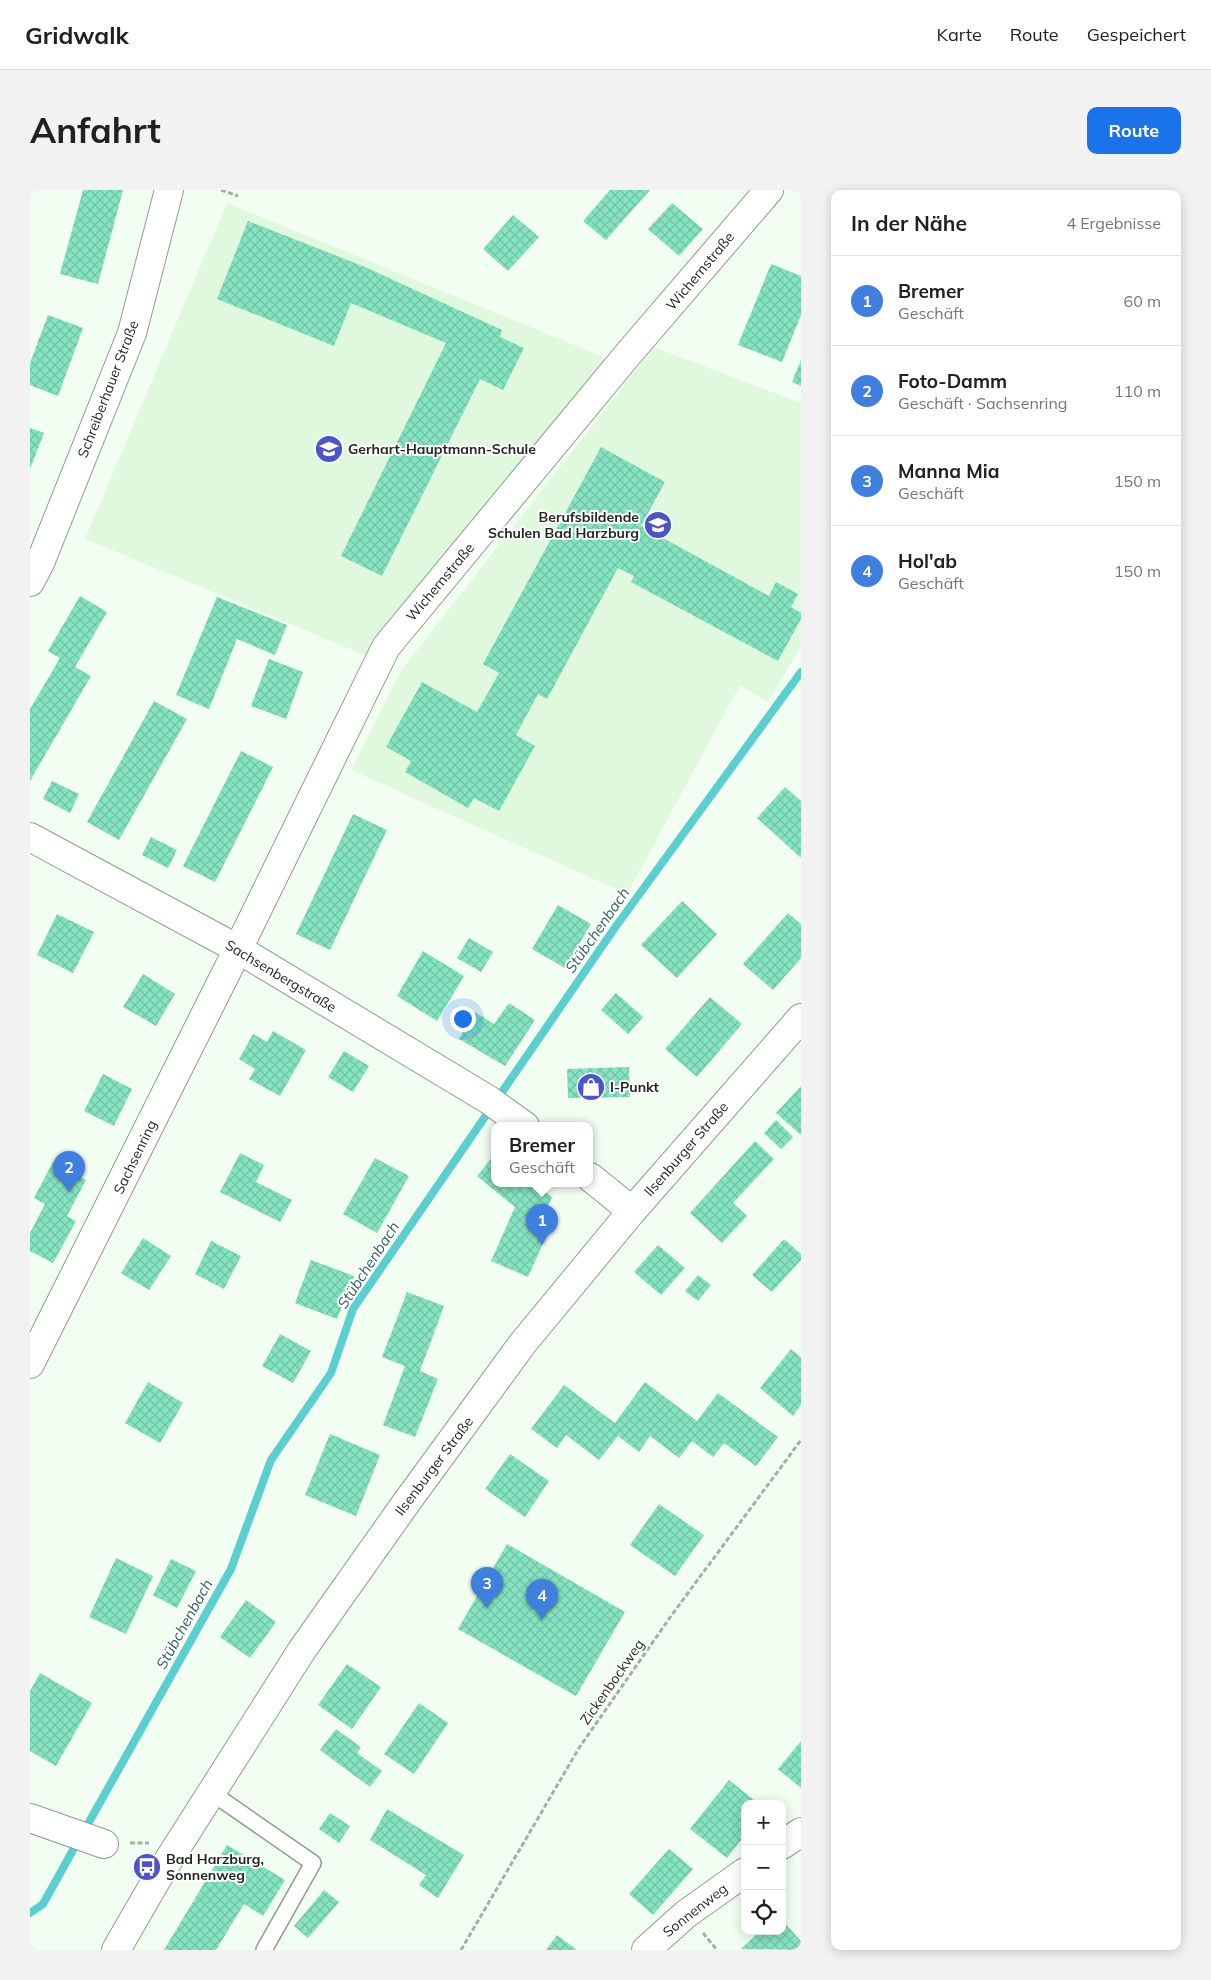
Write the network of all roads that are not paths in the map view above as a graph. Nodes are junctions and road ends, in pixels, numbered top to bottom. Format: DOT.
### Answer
graph roads {
  1 [pos="169,190"];
  2 [pos="768,190"];
  3 [pos="30,582"];
  4 [pos="30,837"];
  5 [pos="238,949"];
  6 [pos="801,1018"];
  7 [pos="520,1122"];
  8 [pos="593,1179"];
  9 [pos="632,1211"];
  10 [pos="30,1364"];
  11 [pos="212,1792"];
  12 [pos="30,1818"];
  13 [pos="801,1832"];
  14 [pos="89,1839"];
  15 [pos="786,1842"];
  16 [pos="741,1875"];
  17 [pos="116,1950"];
  18 [pos="264,1950"];
  19 [pos="646,1950"];
  1 -- 3 [label="street, Schreiberhauer Straße"];
  2 -- 5 [label="street, Wichernstraße"];
  4 -- 5 [label="street, Sachsenbergstraße"];
  5 -- 7 [label="street, Sachsenbergstraße"];
  5 -- 10 [label="street, Sachsenring"];
  6 -- 9 [label="street, Ilsenburger Straße"];
  8 -- 9 [label="street"];
  9 -- 11 [label="street, Ilsenburger Straße"];
  11 -- 17 [label="street, Ilsenburger Straße"];
  11 -- 18 [label="lane"];
  12 -- 14 [label="street"];
  13 -- 15 [label="street"];
  16 -- 19 [label="street, Sonnenweg"];
}
